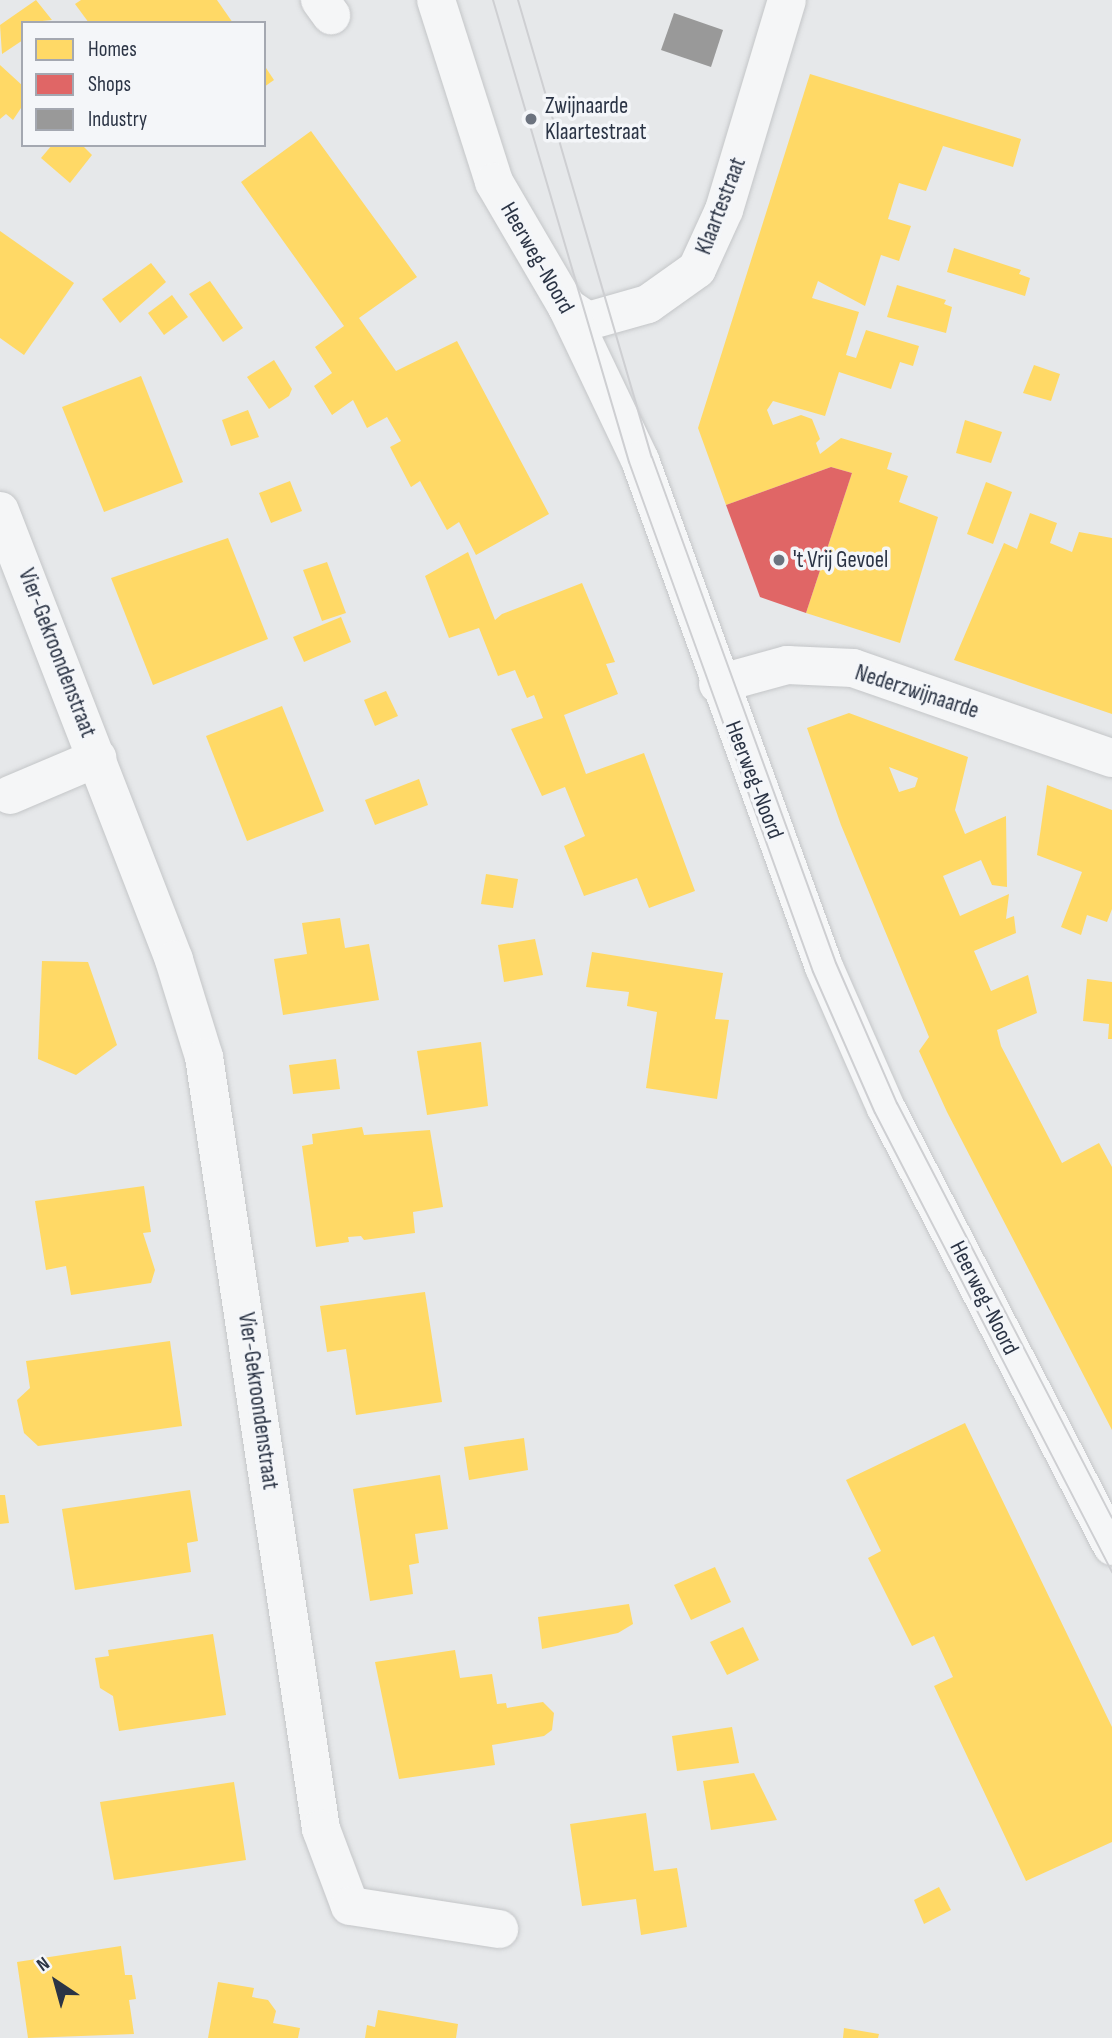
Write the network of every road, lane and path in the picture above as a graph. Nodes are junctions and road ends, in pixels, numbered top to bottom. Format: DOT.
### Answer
graph roads {
  1 [pos="436,0"];
  2 [pos="787,0"];
  3 [pos="567,307"];
  4 [pos="0,511"];
  5 [pos="718,684"];
  6 [pos="97,758"];
  7 [pos="1112,758"];
  8 [pos="10,795"];
  9 [pos="1112,1546"];
  10 [pos="499,1929"];
  1 -- 3 [label="street, Heerweg-Noord"];
  2 -- 3 [label="street, Klaartestraat"];
  3 -- 5 [label="street, Heerweg-Noord"];
  4 -- 6 [label="street, Vier-Gekroondenstraat"];
  5 -- 7 [label="street, Nederzwijnaarde"];
  5 -- 9 [label="street, Heerweg-Noord"];
  6 -- 8 [label="street, Vier-Gekroondenstraat"];
  6 -- 10 [label="street, Vier-Gekroondenstraat"];
}
